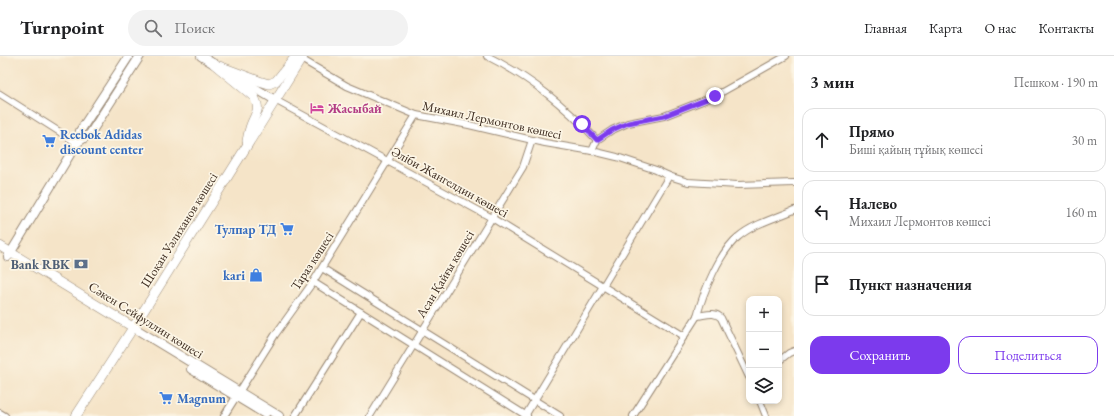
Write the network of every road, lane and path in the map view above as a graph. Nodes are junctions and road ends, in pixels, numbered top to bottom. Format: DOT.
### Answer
graph roads {
  1 [pos="129,56"];
  2 [pos="140,56"];
  3 [pos="201,56"];
  4 [pos="487,56"];
  5 [pos="786,56"];
  6 [pos="300,57"];
  7 [pos="214,64"];
  8 [pos="0,94"];
  9 [pos="275,100"];
  10 [pos="416,115"];
  11 [pos="532,140"];
  12 [pos="597,140"];
  13 [pos="77,143"];
  14 [pos="244,150"];
  15 [pos="592,151"];
  16 [pos="388,161"];
  17 [pos="669,176"];
  18 [pos="794,184"];
  19 [pos="794,210"];
  20 [pos="492,218"];
  21 [pos="0,246"];
  22 [pos="6,253"];
  23 [pos="322,268"];
  24 [pos="313,282"];
  25 [pos="603,287"];
  26 [pos="361,312"];
  27 [pos="697,316"];
  28 [pos="134,329"];
  29 [pos="423,332"];
  30 [pos="684,336"];
  31 [pos="414,345"];
  32 [pos="794,351"];
  33 [pos="782,358"];
  34 [pos="746,370"];
  35 [pos="237,394"];
  36 [pos="535,400"];
  37 [pos="761,404"];
  38 [pos="0,413"];
  39 [pos="5,416"];
  40 [pos="76,416"];
  41 [pos="224,416"];
  42 [pos="269,416"];
  43 [pos="279,416"];
  44 [pos="295,416"];
  45 [pos="370,416"];
  46 [pos="526,416"];
  47 [pos="560,416"];
  48 [pos="633,416"];
  49 [pos="766,416"];
  1 -- 13 [label="street"];
  2 -- 13 [label="street"];
  3 -- 7 [label="street, Әліби Жангелдин көшесі"];
  4 -- 12 [label="street"];
  5 -- 12 [label="street"];
  6 -- 7 [label="main road"];
  6 -- 9 [label="main road, Шоқан Уәлиханов көшесі"];
  6 -- 10 [label="street, Михаил Лермонтов көшесі"];
  7 -- 9 [label="street, Әліби Жангелдин көшесі"];
  7 -- 14 [label="main road"];
  8 -- 13 [label="street"];
  9 -- 14 [label="main road, Шоқан Уәлиханов көшесі"];
  9 -- 16 [label="street, Әліби Жангелдин көшесі"];
  10 -- 11 [label="street, Михаил Лермонтов көшесі"];
  10 -- 16 [label="street, Тараз көшесі"];
  11 -- 15 [label="street, Михаил Лермонтов көшесі"];
  11 -- 20 [label="street, Асан Қайғы көшесі"];
  12 -- 15 [label="street"];
  13 -- 22 [label="street"];
  14 -- 28 [label="main road, Шоқан Уәлиханов көшесі"];
  15 -- 17 [label="street, Михаил Лермонтов көшесі"];
  16 -- 20 [label="street, Әліби Жангелдин көшесі"];
  16 -- 23 [label="street, Тараз көшесі"];
  17 -- 18 [label="street, Михаил Лермонтов көшесі"];
  17 -- 25 [label="street"];
  19 -- 27 [label="street"];
  20 -- 25 [label="street, Әліби Жангелдин көшесі"];
  20 -- 29 [label="street, Асан Қайғы көшесі"];
  21 -- 22 [label="main road, Сәкен Сейфуллин көшесі"];
  22 -- 28 [label="main road, Сәкен Сейфуллин көшесі"];
  23 -- 24 [label="street, Тараз көшесі"];
  23 -- 29 [label="street"];
  24 -- 26 [label="street"];
  24 -- 35 [label="street, Тараз көшесі"];
  25 -- 30 [label="street, Әліби Жангелдин көшесі"];
  25 -- 36 [label="street"];
  26 -- 31 [label="street"];
  26 -- 44 [label="street"];
  27 -- 30 [label="street"];
  27 -- 34 [label="street"];
  28 -- 35 [label="street, Сәкен Сейфуллин көшесі"];
  28 -- 40 [label="main road, Шоқан Уәлиханов көшесі"];
  29 -- 31 [label="street, Асан Қайғы көшесі"];
  29 -- 36 [label="street"];
  30 -- 48 [label="street"];
  31 -- 45 [label="street, Асан Қайғы көшесі"];
  31 -- 46 [label="street"];
  32 -- 33 [label="street"];
  35 -- 41 [label="street, Тараз көшесі"];
  35 -- 42 [label="street, Сәкен Сейфуллин көшесі"];
  35 -- 43 [label="street, Сәкен Сейфуллин көшесі"];
  36 -- 46 [label="street"];
  36 -- 47 [label="street"];
  37 -- 49 [label="street"];
  38 -- 39 [label="street"];
}
